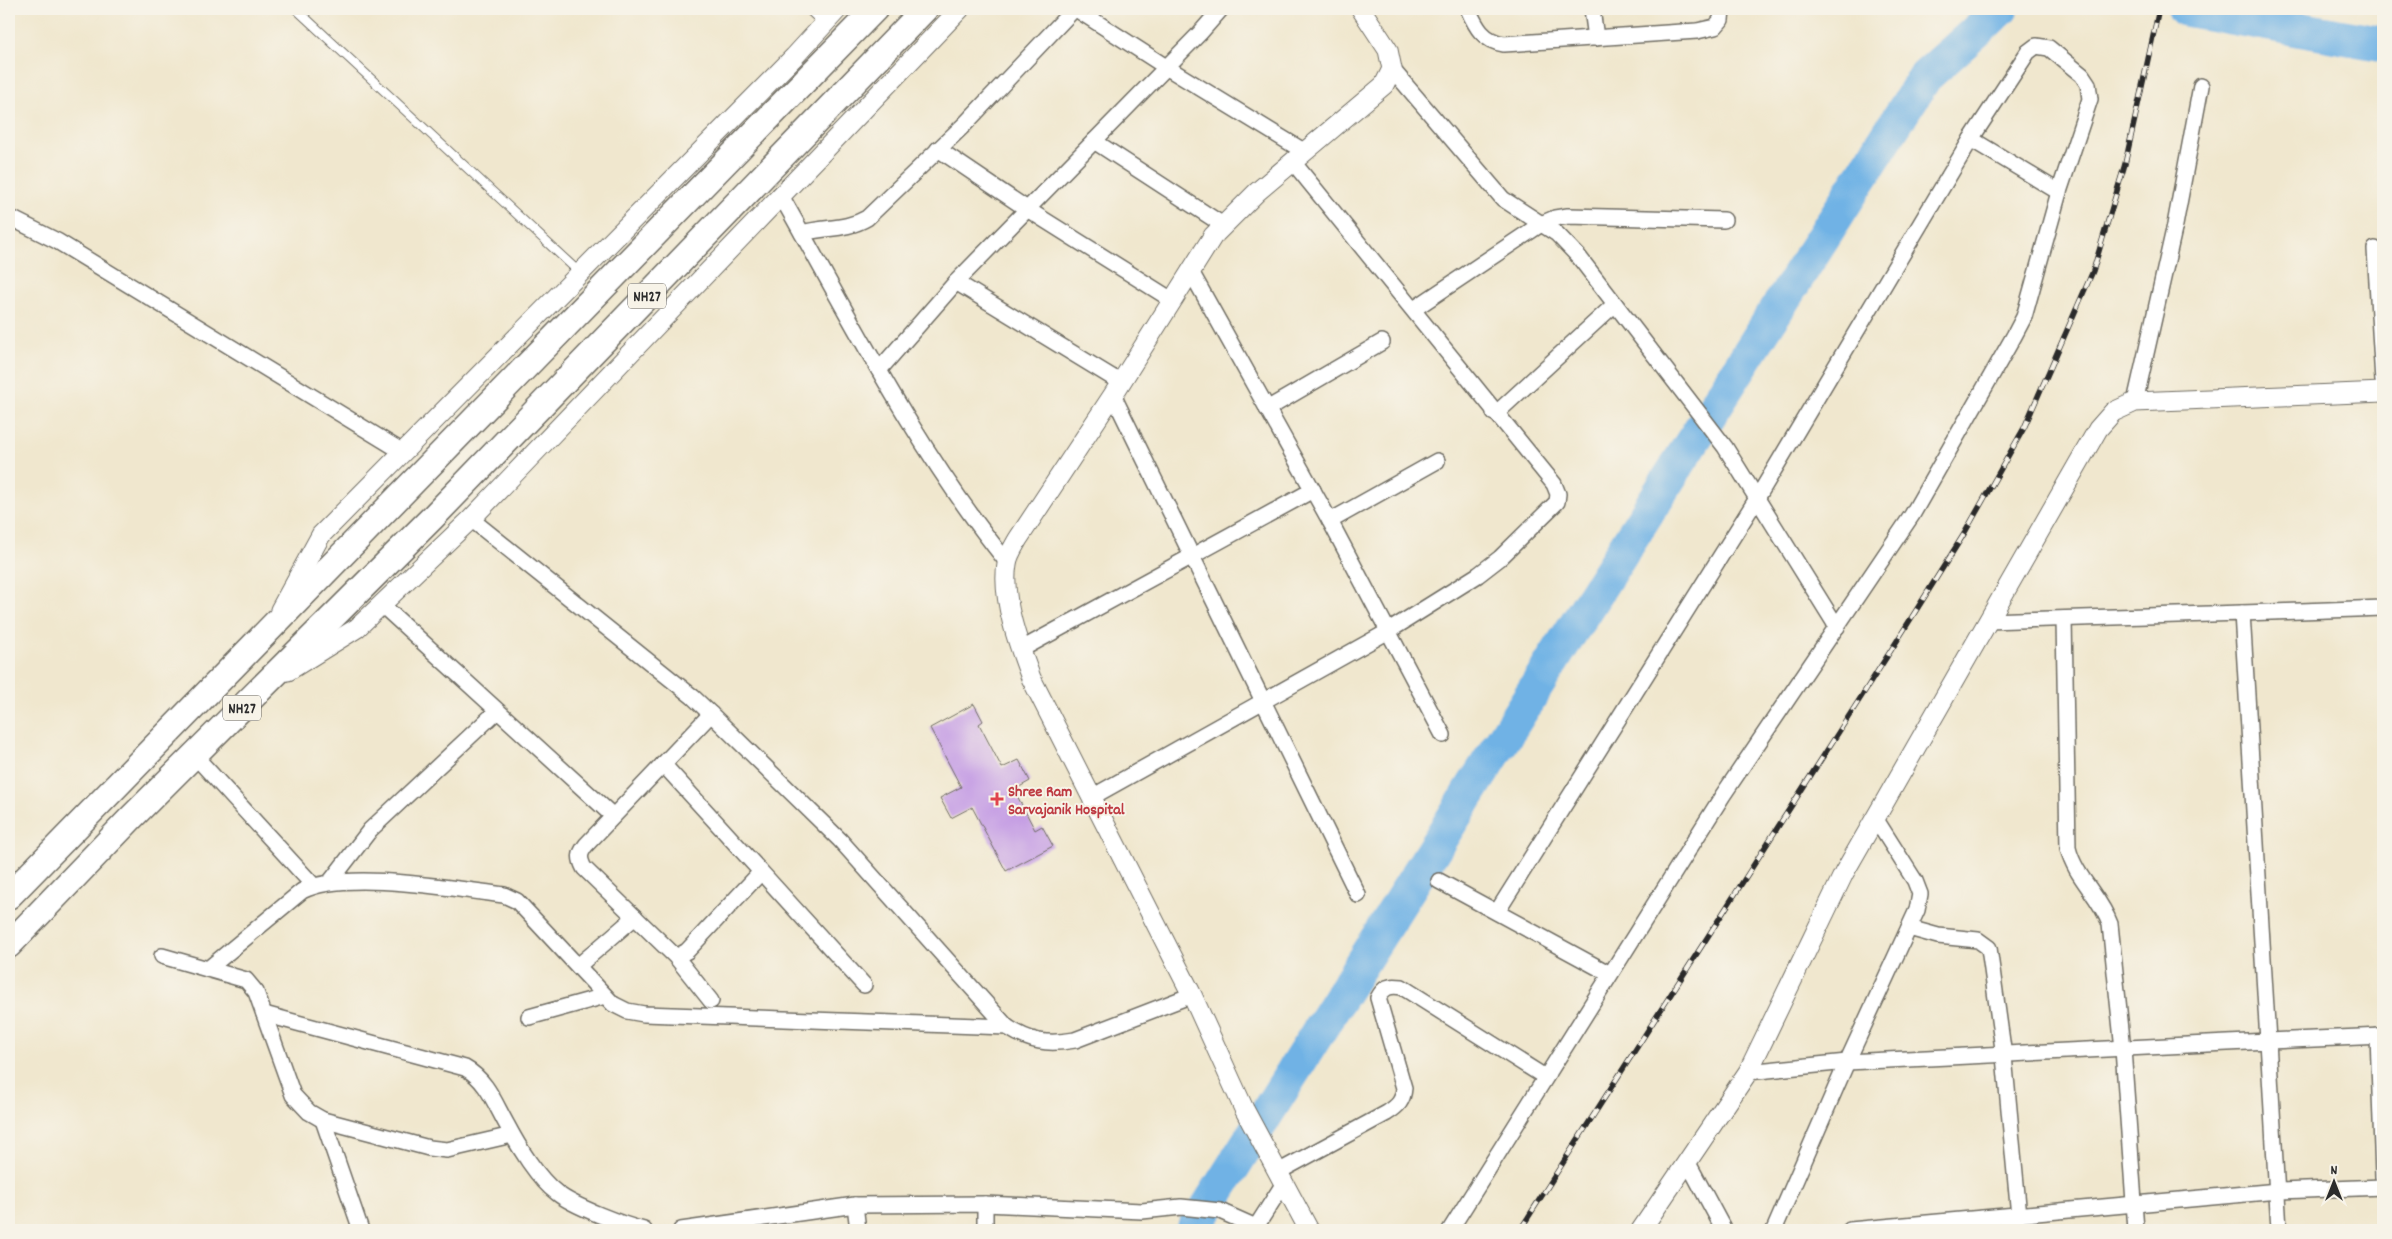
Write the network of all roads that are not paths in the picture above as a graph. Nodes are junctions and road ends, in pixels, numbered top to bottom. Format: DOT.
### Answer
graph roads {
  1 [pos="296,9"];
  2 [pos="808,9"];
  3 [pos="838,9"];
  4 [pos="875,9"];
  5 [pos="925,9"];
  6 [pos="960,9"];
  7 [pos="1075,9"];
  8 [pos="1221,9"];
  9 [pos="1362,9"];
  10 [pos="1468,9"];
  11 [pos="1592,9"];
  12 [pos="1722,9"];
  13 [pos="824,24"];
  14 [pos="1596,38"];
  15 [pos="1166,67"];
  16 [pos="1392,70"];
  17 [pos="2201,86"];
  18 [pos="1971,139"];
  19 [pos="1094,141"];
  20 [pos="938,149"];
  21 [pos="1299,157"];
  22 [pos="2059,192"];
  23 [pos="780,194"];
  24 [pos="1027,209"];
  25 [pos="9,217"];
  26 [pos="1724,220"];
  27 [pos="1541,224"];
  28 [pos="1223,225"];
  29 [pos="802,233"];
  30 [pos="2375,249"];
  31 [pos="1190,270"];
  32 [pos="580,273"];
  33 [pos="956,282"];
  34 [pos="1172,300"];
  35 [pos="1616,304"];
  36 [pos="1414,309"];
  37 [pos="1382,342"];
  38 [pos="880,368"];
  39 [pos="2383,381"];
  40 [pos="1117,389"];
  41 [pos="2383,392"];
  42 [pos="2136,402"];
  43 [pos="1267,409"];
  44 [pos="1494,412"];
  45 [pos="403,452"];
  46 [pos="1437,461"];
  47 [pos="1313,490"];
  48 [pos="1756,500"];
  49 [pos="471,519"];
  50 [pos="1330,521"];
  51 [pos="1191,557"];
  52 [pos="1007,562"];
  53 [pos="382,605"];
  54 [pos="2383,608"];
  55 [pos="2242,614"];
  56 [pos="2064,619"];
  57 [pos="1988,621"];
  58 [pos="1837,627"];
  59 [pos="1387,632"];
  60 [pos="267,633"];
  61 [pos="1020,650"];
  62 [pos="263,686"];
  63 [pos="1262,702"];
  64 [pos="498,711"];
  65 [pos="711,714"];
  66 [pos="1443,736"];
  67 [pos="194,755"];
  68 [pos="664,764"];
  69 [pos="1092,797"];
  70 [pos="613,816"];
  71 [pos="1875,818"];
  72 [pos="761,872"];
  73 [pos="1440,881"];
  74 [pos="330,882"];
  75 [pos="313,885"];
  76 [pos="1358,895"];
  77 [pos="9,896"];
  78 [pos="1497,912"];
  79 [pos="635,917"];
  80 [pos="1908,928"];
  81 [pos="9,945"];
  82 [pos="162,956"];
  83 [pos="676,958"];
  84 [pos="578,966"];
  85 [pos="208,969"];
  86 [pos="1610,974"];
  87 [pos="864,985"];
  88 [pos="1192,995"];
  89 [pos="605,996"];
  90 [pos="711,1002"];
  91 [pos="264,1014"];
  92 [pos="529,1017"];
  93 [pos="1007,1027"];
  94 [pos="2381,1036"];
  95 [pos="2268,1041"];
  96 [pos="2123,1049"];
  97 [pos="2004,1056"];
  98 [pos="1847,1062"];
  99 [pos="1748,1072"];
  100 [pos="1544,1077"];
  101 [pos="323,1120"];
  102 [pos="512,1135"];
  103 [pos="1687,1161"];
  104 [pos="2383,1177"];
  105 [pos="1281,1178"];
  106 [pos="2383,1187"];
  107 [pos="2278,1191"];
  108 [pos="985,1204"];
  109 [pos="856,1205"];
  110 [pos="2135,1205"];
  111 [pos="2019,1216"];
  112 [pos="1990,1224"];
  113 [pos="1255,1229"];
  114 [pos="1891,1229"];
  115 [pos="361,1230"];
  116 [pos="644,1230"];
  117 [pos="681,1230"];
  118 [pos="858,1230"];
  119 [pos="985,1230"];
  120 [pos="1309,1230"];
  121 [pos="1450,1230"];
  122 [pos="1641,1230"];
  123 [pos="1724,1230"];
  124 [pos="1774,1230"];
  125 [pos="1850,1230"];
  126 [pos="2136,1230"];
  127 [pos="2279,1230"];
  1 -- 32 [label="lane"];
  2 -- 13 [label="lane"];
  3 -- 13 [label="street"];
  4 -- 60 [label="highway, NH27"];
  5 -- 62 [label="highway, NH27"];
  6 -- 23 [label="street"];
  7 -- 15 [label="street"];
  7 -- 20 [label="street"];
  8 -- 15 [label="street"];
  9 -- 16 [label="street"];
  10 -- 14 [label="street"];
  11 -- 14 [label="street"];
  12 -- 14 [label="street"];
  13 -- 32 [label="street"];
  15 -- 19 [label="street"];
  15 -- 21 [label="street"];
  16 -- 21 [label="street"];
  16 -- 27 [label="street"];
  17 -- 42 [label="street"];
  18 -- 22 [label="street"];
  18 -- 22 [label="street"];
  18 -- 48 [label="street"];
  19 -- 24 [label="street"];
  19 -- 28 [label="street"];
  20 -- 24 [label="street"];
  20 -- 29 [label="street"];
  21 -- 28 [label="street"];
  21 -- 36 [label="street"];
  22 -- 58 [label="street"];
  23 -- 29 [label="street"];
  23 -- 49 [label="street"];
  24 -- 33 [label="street"];
  24 -- 34 [label="street"];
  25 -- 45 [label="street"];
  26 -- 27 [label="street"];
  27 -- 35 [label="street"];
  27 -- 36 [label="street"];
  28 -- 31 [label="street"];
  29 -- 38 [label="street"];
  30 -- 39 [label="street"];
  31 -- 34 [label="street"];
  31 -- 43 [label="street"];
  32 -- 45 [label="street"];
  33 -- 38 [label="street"];
  33 -- 40 [label="street"];
  34 -- 40 [label="street"];
  35 -- 44 [label="street"];
  35 -- 48 [label="street"];
  36 -- 44 [label="street"];
  37 -- 43 [label="street"];
  38 -- 52 [label="street"];
  40 -- 51 [label="street"];
  40 -- 52 [label="street"];
  41 -- 42 [label="street"];
  42 -- 57 [label="street"];
  43 -- 47 [label="street"];
  44 -- 59 [label="street"];
  45 -- 60 [label="street"];
  46 -- 50 [label="street"];
  47 -- 50 [label="street"];
  47 -- 51 [label="street"];
  48 -- 58 [label="street"];
  48 -- 78 [label="street"];
  49 -- 53 [label="street"];
  49 -- 65 [label="street"];
  50 -- 59 [label="street"];
  51 -- 61 [label="street"];
  51 -- 63 [label="street"];
  52 -- 61 [label="street"];
  53 -- 62 [label="street"];
  53 -- 64 [label="street"];
  54 -- 55 [label="street"];
  55 -- 56 [label="street"];
  55 -- 95 [label="street"];
  56 -- 57 [label="street"];
  56 -- 96 [label="street"];
  57 -- 71 [label="street"];
  58 -- 86 [label="street"];
  59 -- 63 [label="street"];
  59 -- 66 [label="street"];
  60 -- 77 [label="highway, NH27"];
  61 -- 69 [label="street"];
  62 -- 67 [label="highway, NH27"];
  63 -- 69 [label="street"];
  63 -- 76 [label="street"];
  64 -- 70 [label="street"];
  64 -- 74 [label="street"];
  65 -- 68 [label="street"];
  65 -- 93 [label="street"];
  67 -- 75 [label="street"];
  67 -- 81 [label="highway, NH27"];
  68 -- 70 [label="street"];
  68 -- 72 [label="street"];
  69 -- 88 [label="street"];
  70 -- 79 [label="street"];
  71 -- 80 [label="street"];
  71 -- 99 [label="street"];
  72 -- 83 [label="street"];
  72 -- 87 [label="street"];
  73 -- 78 [label="street"];
  74 -- 75 [label="street"];
  74 -- 84 [label="street"];
  75 -- 85 [label="street"];
  78 -- 86 [label="street"];
  79 -- 83 [label="street"];
  79 -- 84 [label="street"];
  80 -- 97 [label="street"];
  80 -- 98 [label="street"];
  82 -- 85 [label="street"];
  83 -- 90 [label="street"];
  84 -- 89 [label="street"];
  85 -- 91 [label="street"];
  86 -- 100 [label="street"];
  88 -- 93 [label="street"];
  88 -- 105 [label="street"];
  89 -- 92 [label="street"];
  89 -- 93 [label="street"];
  91 -- 101 [label="street"];
  91 -- 102 [label="street"];
  94 -- 95 [label="street"];
  94 -- 104 [label="street"];
  95 -- 96 [label="street"];
  95 -- 107 [label="street"];
  96 -- 97 [label="street"];
  96 -- 110 [label="street"];
  97 -- 98 [label="street"];
  97 -- 111 [label="street"];
  98 -- 99 [label="street"];
  98 -- 124 [label="street"];
  99 -- 103 [label="street"];
  100 -- 105 [label="street"];
  100 -- 121 [label="street"];
  101 -- 102 [label="street"];
  101 -- 115 [label="street"];
  102 -- 116 [label="street"];
  103 -- 122 [label="street"];
  103 -- 123 [label="street"];
  105 -- 113 [label="street"];
  105 -- 120 [label="street"];
  106 -- 107 [label="street"];
  107 -- 110 [label="street"];
  107 -- 127 [label="street"];
  108 -- 109 [label="street"];
  108 -- 113 [label="street"];
  108 -- 119 [label="street"];
  109 -- 117 [label="street"];
  109 -- 118 [label="street"];
  110 -- 111 [label="street"];
  110 -- 126 [label="street"];
  111 -- 112 [label="street"];
  112 -- 114 [label="street"];
  114 -- 125 [label="street"];
}
